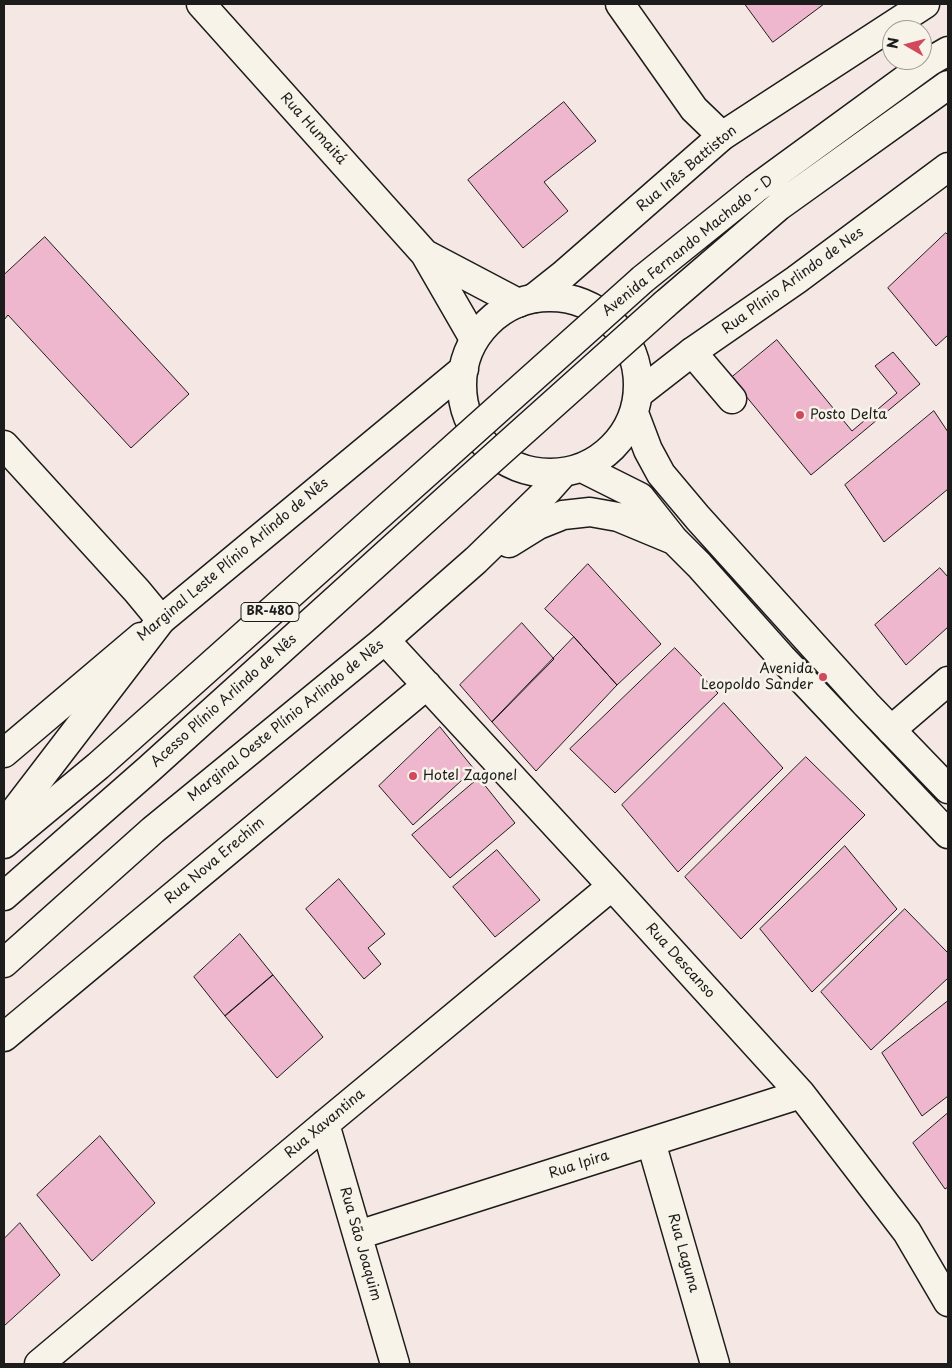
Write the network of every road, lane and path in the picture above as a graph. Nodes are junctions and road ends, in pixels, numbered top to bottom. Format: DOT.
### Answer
graph roads {
  1 [pos="201,4"];
  2 [pos="620,4"];
  3 [pos="925,4"];
  4 [pos="948,51"];
  5 [pos="948,85"];
  6 [pos="722,136"];
  7 [pos="948,168"];
  8 [pos="425,254"];
  9 [pos="526,301"];
  10 [pos="474,339"];
  11 [pos="692,352"];
  12 [pos="464,369"];
  13 [pos="732,399"];
  14 [pos="636,404"];
  15 [pos="4,445"];
  16 [pos="573,470"];
  17 [pos="464,484"];
  18 [pos="674,540"];
  19 [pos="476,560"];
  20 [pos="161,620"];
  21 [pos="385,640"];
  22 [pos="948,680"];
  23 [pos="427,685"];
  24 [pos="891,730"];
  25 [pos="4,753"];
  26 [pos="948,789"];
  27 [pos="4,825"];
  28 [pos="948,834"];
  29 [pos="4,844"];
  30 [pos="612,886"];
  31 [pos="4,896"];
  32 [pos="4,963"];
  33 [pos="4,1037"];
  34 [pos="801,1094"];
  35 [pos="325,1124"];
  36 [pos="651,1142"];
  37 [pos="358,1235"];
  38 [pos="948,1302"];
  39 [pos="63,1355"];
  40 [pos="39,1364"];
  41 [pos="395,1364"];
  42 [pos="715,1364"];
  1 -- 8 [label="main road, Rua Humaitá"];
  2 -- 6 [label="main road"];
  3 -- 6 [label="main road, Rua Inês Battiston"];
  4 -- 29 [label="main road, Avenida Fernando Machado - D / BR-480, bridge"];
  5 -- 17 [label="main road, Avenida Fernando Machado - D, bridge"];
  6 -- 9 [label="main road, Rua Inês Battiston"];
  7 -- 11 [label="main road, Rua Plínio Arlindo de Nes"];
  8 -- 9 [label="main road, Rua Humaitá"];
  8 -- 10 [label="main road, Rua Humaitá"];
  9 -- 10 [label="main road"];
  9 -- 14 [label="main road"];
  10 -- 12 [label="main road"];
  11 -- 13 [label="main road"];
  11 -- 14 [label="main road, Rua Plínio Arlindo de Nes"];
  12 -- 16 [label="main road"];
  12 -- 20 [label="main road, Marginal Leste Plínio Arlindo de Nês"];
  14 -- 16 [label="main road"];
  14 -- 24 [label="main road"];
  15 -- 20 [label="main road"];
  16 -- 18 [label="main road"];
  16 -- 19 [label="main road, Marginal Oeste Plínio Arlindo de Nês"];
  17 -- 31 [label="main road, Acesso Plínio Arlindo de Nês / BR-480"];
  18 -- 19 [label="main road"];
  18 -- 28 [label="main road"];
  19 -- 21 [label="main road, Marginal Oeste Plínio Arlindo de Nês"];
  20 -- 25 [label="main road, Marginal Leste Plínio Arlindo de Nês"];
  20 -- 27 [label="main road"];
  21 -- 23 [label="main road, Rua Descanso"];
  21 -- 32 [label="main road, Marginal Oeste Plínio Arlindo de Nês"];
  22 -- 24 [label="main road"];
  23 -- 30 [label="main road, Rua Descanso"];
  23 -- 33 [label="main road, Rua Nova Erechim"];
  24 -- 26 [label="main road"];
  30 -- 34 [label="main road, Rua Descanso"];
  30 -- 35 [label="main road, Rua Xavantina"];
  34 -- 36 [label="main road, Rua Ipira"];
  34 -- 38 [label="main road, Rua Descanso"];
  35 -- 37 [label="main road, Rua São Joaquim"];
  35 -- 39 [label="main road, Rua Xavantina"];
  36 -- 37 [label="main road, Rua Ipira"];
  36 -- 42 [label="main road, Rua Laguna"];
  37 -- 41 [label="main road, Rua São Joaquim"];
  39 -- 40 [label="main road, Rua Xavantina"];
}
